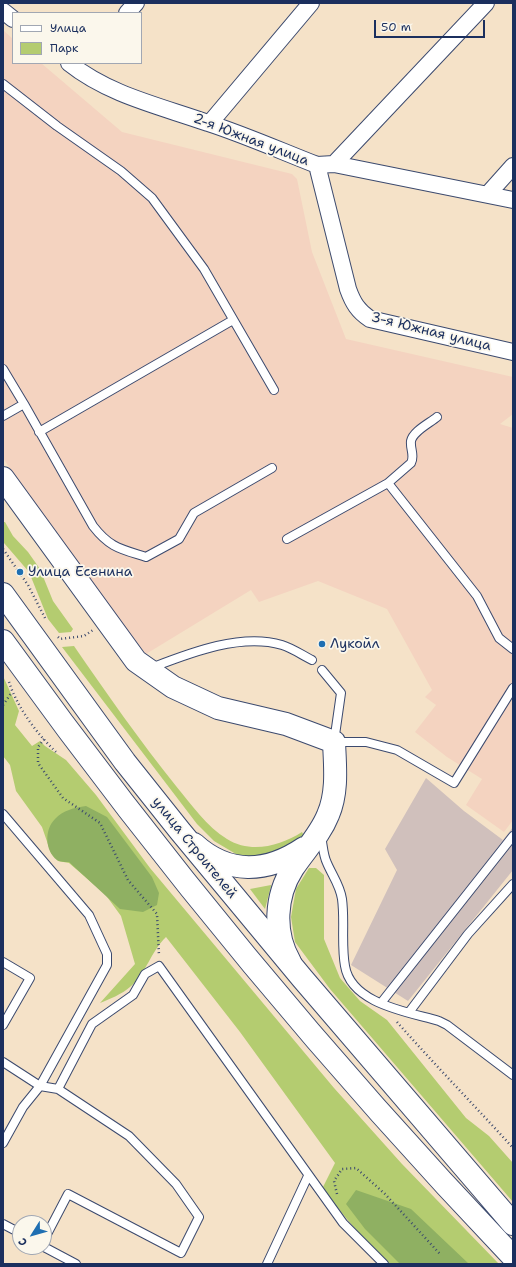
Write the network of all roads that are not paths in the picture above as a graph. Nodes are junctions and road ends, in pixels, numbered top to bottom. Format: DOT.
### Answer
graph roads {
  1 [pos="136,3"];
  2 [pos="311,3"];
  3 [pos="486,3"];
  4 [pos="3,11"];
  5 [pos="128,12"];
  6 [pos="12,18"];
  7 [pos="75,65"];
  8 [pos="3,84"];
  9 [pos="210,123"];
  10 [pos="317,164"];
  11 [pos="334,164"];
  12 [pos="513,166"];
  13 [pos="488,194"];
  14 [pos="513,200"];
  15 [pos="233,320"];
  16 [pos="513,352"];
  17 [pos="3,369"];
  18 [pos="274,390"];
  19 [pos="24,404"];
  20 [pos="3,416"];
  21 [pos="437,417"];
  22 [pos="39,432"];
  23 [pos="272,468"];
  24 [pos="3,478"];
  25 [pos="388,483"];
  26 [pos="287,539"];
  27 [pos="3,594"];
  28 [pos="3,641"];
  29 [pos="513,649"];
  30 [pos="312,660"];
  31 [pos="147,669"];
  32 [pos="322,670"];
  33 [pos="513,688"];
  34 [pos="334,742"];
  35 [pos="3,814"];
  36 [pos="180,831"];
  37 [pos="513,836"];
  38 [pos="316,837"];
  39 [pos="513,884"];
  40 [pos="3,962"];
  41 [pos="302,978"];
  42 [pos="381,1003"];
  43 [pos="410,1012"];
  44 [pos="3,1025"];
  45 [pos="3,1062"];
  46 [pos="513,1075"];
  47 [pos="40,1086"];
  48 [pos="58,1089"];
  49 [pos="3,1144"];
  50 [pos="308,1176"];
  51 [pos="3,1224"];
  52 [pos="513,1224"];
  53 [pos="52,1225"];
  54 [pos="12,1229"];
  55 [pos="52,1251"];
  56 [pos="513,1257"];
  57 [pos="76,1264"];
  58 [pos="267,1264"];
  59 [pos="384,1264"];
  1 -- 5 [label="street"];
  2 -- 9 [label="street"];
  3 -- 11 [label="street"];
  4 -- 6 [label="street"];
  7 -- 9 [label="street, 2-я Южная улица"];
  8 -- 15 [label="lane"];
  9 -- 10 [label="street, 2-я Южная улица"];
  10 -- 11 [label="street, 2-я Южная улица"];
  10 -- 16 [label="street, 3-я Южная улица"];
  11 -- 13 [label="street, 2-я Южная улица"];
  12 -- 13 [label="street"];
  13 -- 14 [label="street, 2-я Южная улица"];
  15 -- 18 [label="lane"];
  15 -- 22 [label="lane"];
  17 -- 19 [label="lane"];
  19 -- 20 [label="lane"];
  19 -- 22 [label="lane"];
  21 -- 25 [label="lane"];
  22 -- 23 [label="lane"];
  24 -- 31 [label="main road"];
  25 -- 26 [label="lane"];
  25 -- 29 [label="lane"];
  27 -- 36 [label="main road, улица Строителей"];
  28 -- 56 [label="main road, улица Строителей"];
  30 -- 31 [label="lane"];
  31 -- 34 [label="main road"];
  32 -- 34 [label="lane"];
  33 -- 34 [label="lane"];
  34 -- 38 [label="main road"];
  35 -- 47 [label="lane"];
  36 -- 38 [label="main road"];
  36 -- 41 [label="main road, улица Строителей"];
  37 -- 42 [label="lane"];
  38 -- 41 [label="main road"];
  38 -- 42 [label="lane"];
  39 -- 43 [label="lane"];
  40 -- 44 [label="lane"];
  41 -- 52 [label="main road, улица Строителей"];
  42 -- 43 [label="lane"];
  43 -- 46 [label="lane"];
  45 -- 47 [label="lane"];
  47 -- 48 [label="lane"];
  47 -- 49 [label="lane"];
  48 -- 50 [label="lane"];
  48 -- 53 [label="lane"];
  50 -- 58 [label="lane"];
  50 -- 59 [label="lane"];
  51 -- 54 [label="lane"];
  55 -- 57 [label="lane"];
}
